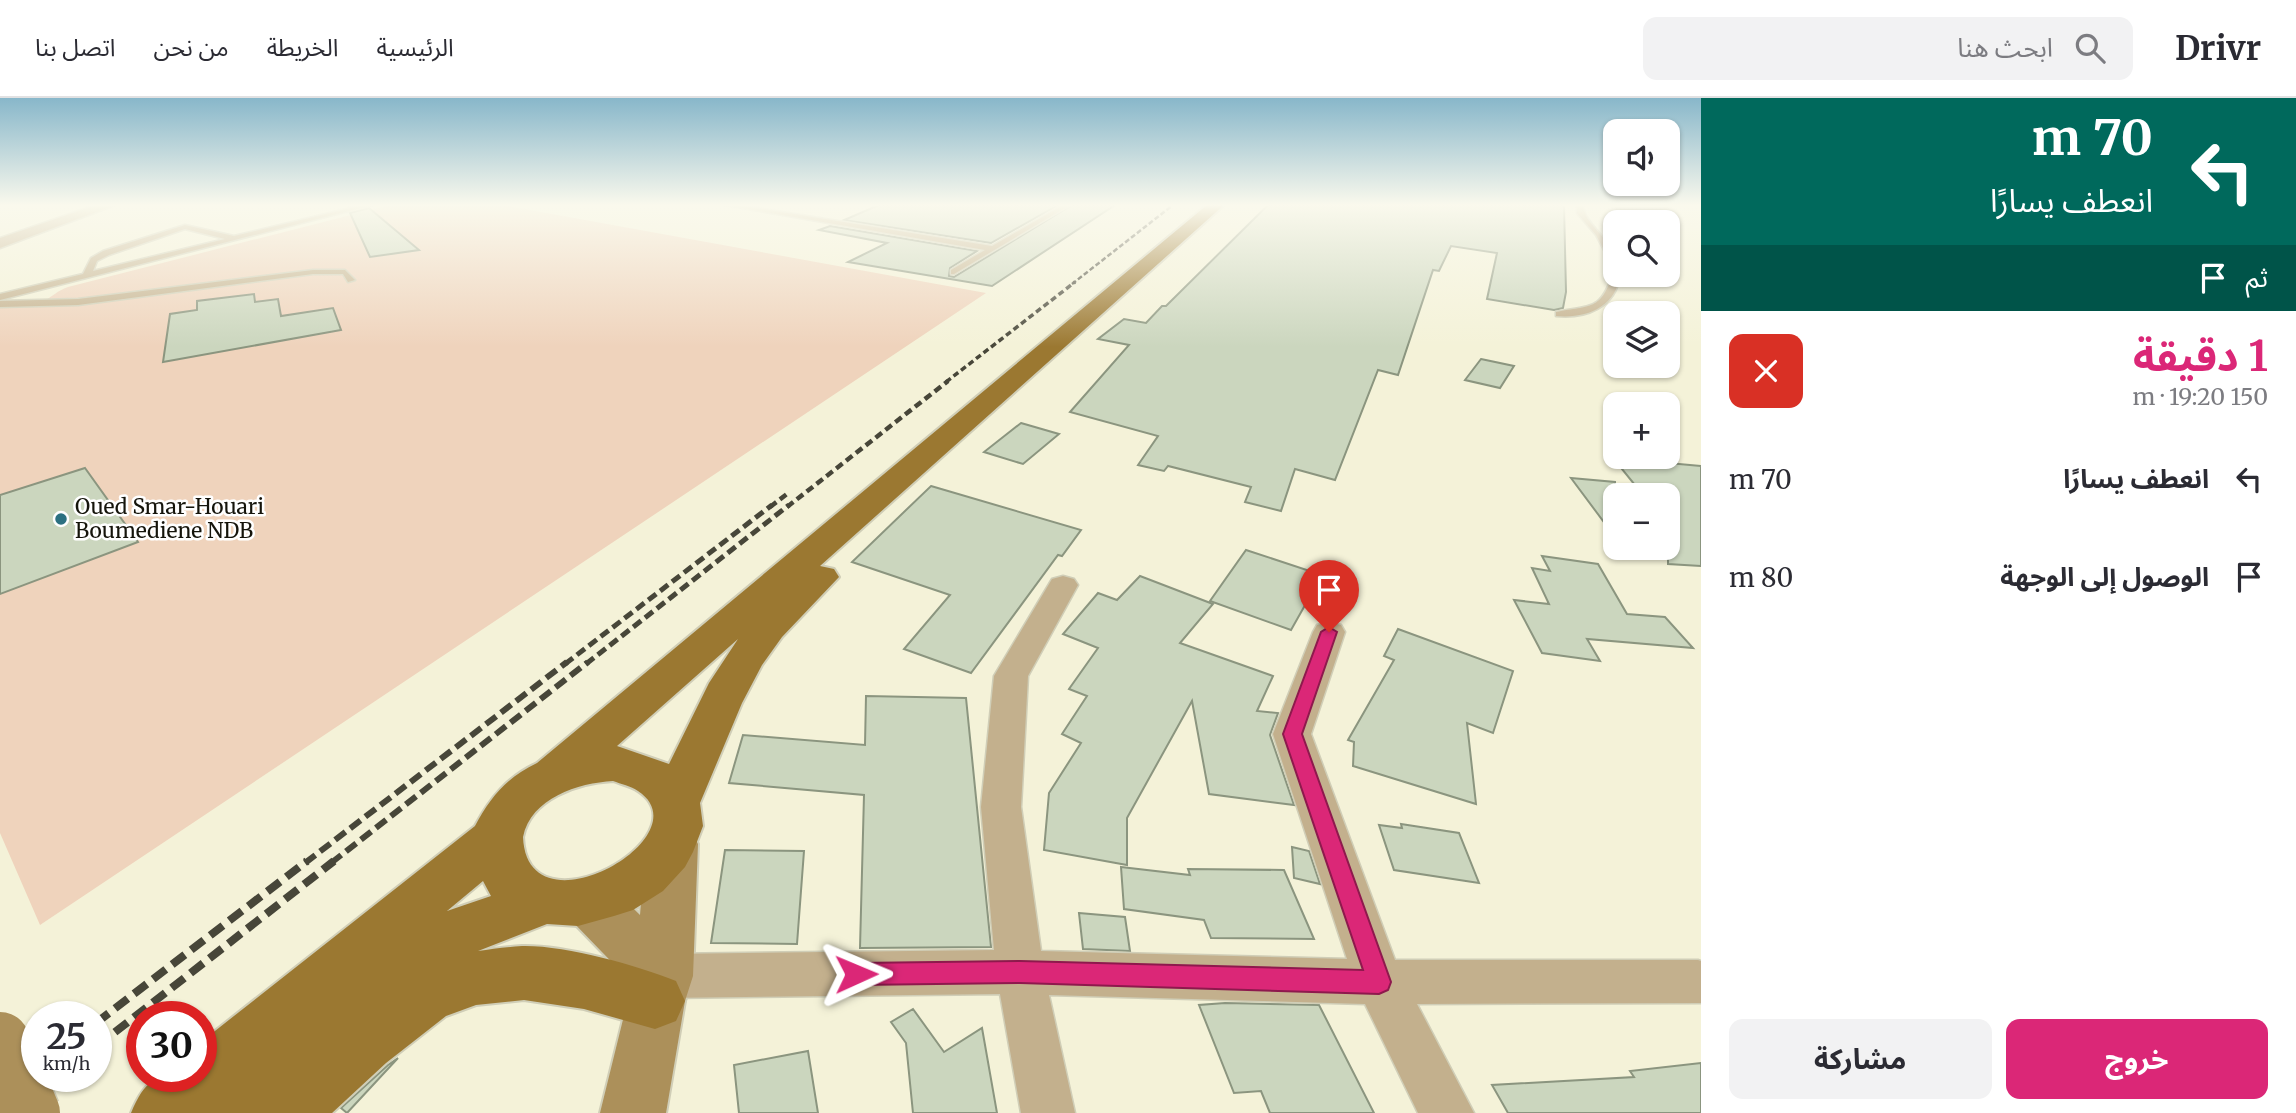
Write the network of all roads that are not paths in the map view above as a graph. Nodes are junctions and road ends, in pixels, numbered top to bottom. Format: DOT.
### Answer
graph roads {
  1 [pos="108,252"];
  2 [pos="177,252"];
  3 [pos="986,252"];
  4 [pos="1164,252"];
  5 [pos="1173,252"];
  6 [pos="306,267"];
  7 [pos="954,272"];
  8 [pos="87,275"];
  9 [pos="351,280"];
  10 [pos="1615,287"];
  11 [pos="11,294"];
  12 [pos="0,297"];
  13 [pos="0,304"];
  14 [pos="1559,314"];
  15 [pos="997,403"];
  16 [pos="1063,585"];
  17 [pos="1329,632"];
  18 [pos="555,774"];
  19 [pos="674,823"];
  20 [pos="496,839"];
  21 [pos="567,901"];
  22 [pos="1020,972"];
  23 [pos="1379,982"];
  24 [pos="1698,982"];
  25 [pos="660,989"];
  26 [pos="0,1042"];
  27 [pos="30,1113"];
  28 [pos="164,1113"];
  29 [pos="223,1113"];
  30 [pos="284,1113"];
  31 [pos="633,1113"];
  32 [pos="1048,1113"];
  33 [pos="1447,1113"];
  1 -- 8 [label="lane"];
  2 -- 8 [label="lane"];
  3 -- 7 [label="lane"];
  4 -- 15 [label="main road"];
  5 -- 15 [label="main road"];
  6 -- 11 [label="lane"];
  8 -- 11 [label="lane"];
  9 -- 13 [label="lane"];
  10 -- 14 [label="lane"];
  11 -- 12 [label="lane"];
  15 -- 18 [label="main road"];
  15 -- 19 [label="main road"];
  16 -- 22 [label="street"];
  17 -- 23 [label="street"];
  18 -- 19 [label="main road"];
  18 -- 20 [label="main road"];
  19 -- 21 [label="main road"];
  19 -- 25 [label="main road"];
  20 -- 21 [label="main road"];
  20 -- 28 [label="main road"];
  21 -- 25 [label="main road"];
  21 -- 29 [label="main road"];
  22 -- 23 [label="street"];
  22 -- 25 [label="street"];
  22 -- 32 [label="street"];
  23 -- 24 [label="street"];
  23 -- 33 [label="street"];
  25 -- 30 [label="main road"];
  25 -- 31 [label="main road"];
  26 -- 27 [label="main road, bridge"];
}
